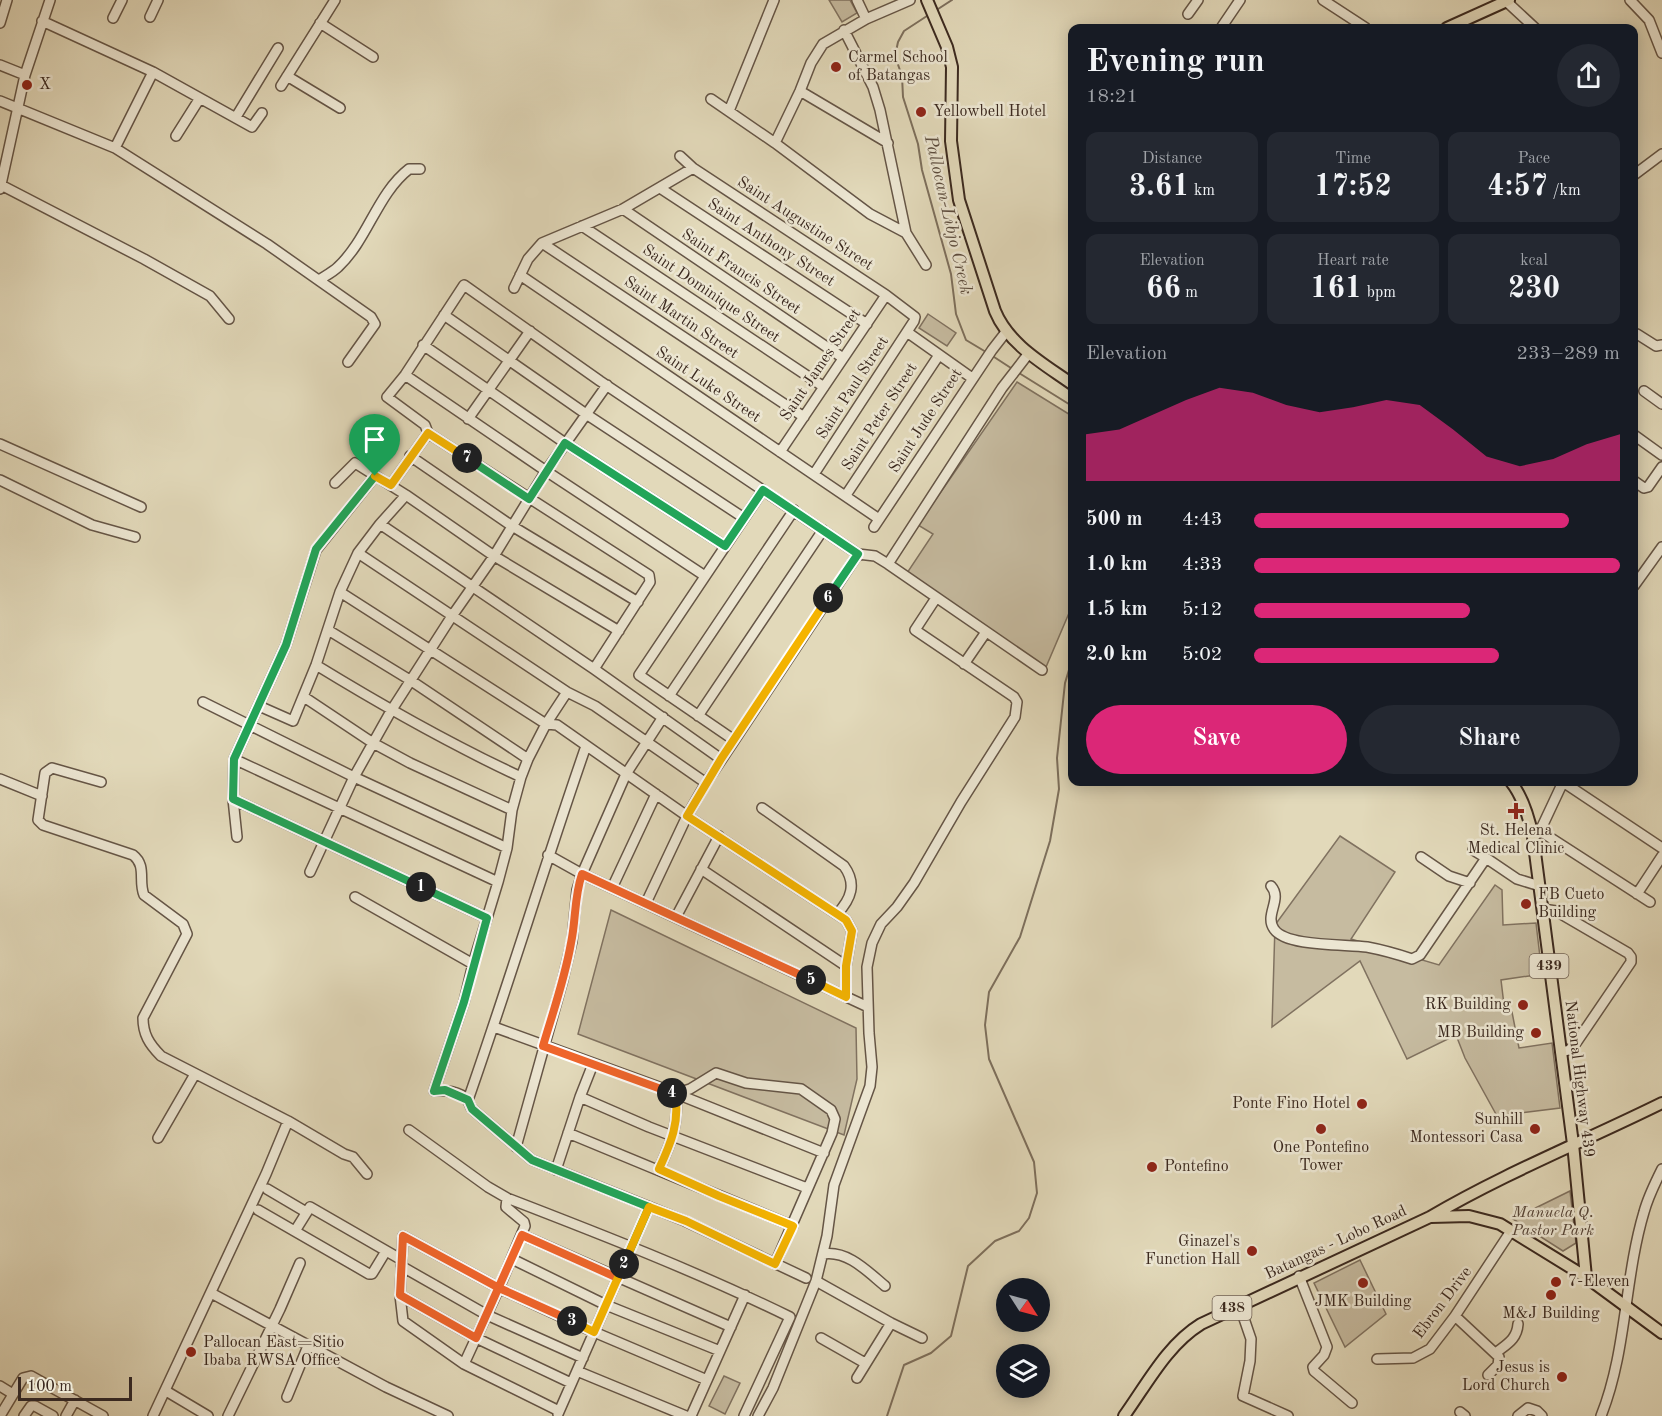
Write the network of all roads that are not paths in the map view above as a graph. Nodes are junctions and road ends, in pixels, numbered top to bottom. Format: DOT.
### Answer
graph roads {
  1 [pos="7,0"];
  2 [pos="50,0"];
  3 [pos="122,0"];
  4 [pos="158,0"];
  5 [pos="335,0"];
  6 [pos="774,0"];
  7 [pos="857,0"];
  8 [pos="910,0"];
  9 [pos="1197,0"];
  10 [pos="1240,0"];
  11 [pos="1323,0"];
  12 [pos="1630,0"];
  13 [pos="928,1"];
  14 [pos="1508,1"];
  15 [pos="1188,15"];
  16 [pos="150,17"];
  17 [pos="112,18"];
  18 [pos="866,19"];
  19 [pos="42,21"];
  20 [pos="0,23"];
  21 [pos="320,23"];
  22 [pos="1224,24"];
  23 [pos="1360,24"];
  24 [pos="1456,24"];
  25 [pos="1531,24"];
  26 [pos="844,30"];
  27 [pos="278,48"];
  28 [pos="1662,53"];
  29 [pos="373,57"];
  30 [pos="0,65"];
  31 [pos="153,72"];
  32 [pos="25,75"];
  33 [pos="287,76"];
  34 [pos="281,86"];
  35 [pos="800,91"];
  36 [pos="200,98"];
  37 [pos="711,99"];
  38 [pos="0,101"];
  39 [pos="19,107"];
  40 [pos="340,108"];
  41 [pos="729,111"];
  42 [pos="262,113"];
  43 [pos="236,117"];
  44 [pos="176,136"];
  45 [pos="776,143"];
  46 [pos="888,143"];
  47 [pos="115,148"];
  48 [pos="1662,154"];
  49 [pos="680,156"];
  50 [pos="693,168"];
  51 [pos="420,169"];
  52 [pos="1638,172"];
  53 [pos="0,187"];
  54 [pos="660,188"];
  55 [pos="622,210"];
  56 [pos="582,226"];
  57 [pos="906,233"];
  58 [pos="542,243"];
  59 [pos="926,265"];
  60 [pos="520,275"];
  61 [pos="319,280"];
  62 [pos="514,288"];
  63 [pos="886,295"];
  64 [pos="444,315"];
  65 [pos="915,317"];
  66 [pos="229,319"];
  67 [pos="867,324"];
  68 [pos="530,331"];
  69 [pos="907,332"];
  70 [pos="1006,333"];
  71 [pos="1638,335"];
  72 [pos="423,345"];
  73 [pos="1662,345"];
  74 [pos="1029,353"];
  75 [pos="939,355"];
  76 [pos="843,358"];
  77 [pos="508,361"];
  78 [pos="348,362"];
  79 [pos="405,375"];
  80 [pos="972,378"];
  81 [pos="1068,381"];
  82 [pos="608,385"];
  83 [pos="824,387"];
  84 [pos="488,389"];
  85 [pos="1644,391"];
  86 [pos="1662,404"];
  87 [pos="586,414"];
  88 [pos="804,417"];
  89 [pos="468,419"];
  90 [pos="428,433"];
  91 [pos="1638,438"];
  92 [pos="565,443"];
  93 [pos="0,444"];
  94 [pos="780,452"];
  95 [pos="1662,455"];
  96 [pos="410,456"];
  97 [pos="1662,467"];
  98 [pos="546,471"];
  99 [pos="814,474"];
  100 [pos="375,476"];
  101 [pos="0,480"];
  102 [pos="334,483"];
  103 [pos="1638,484"];
  104 [pos="391,485"];
  105 [pos="763,490"];
  106 [pos="406,495"];
  107 [pos="846,495"];
  108 [pos="529,499"];
  109 [pos="141,507"];
  110 [pos="794,510"];
  111 [pos="744,518"];
  112 [pos="876,523"];
  113 [pos="380,524"];
  114 [pos="512,525"];
  115 [pos="823,530"];
  116 [pos="135,537"];
  117 [pos="725,546"];
  118 [pos="1662,547"];
  119 [pos="358,553"];
  120 [pos="858,554"];
  121 [pos="494,556"];
  122 [pos="888,564"];
  123 [pos="705,576"];
  124 [pos="1638,580"];
  125 [pos="472,587"];
  126 [pos="340,592"];
  127 [pos="936,598"];
  128 [pos="638,602"];
  129 [pos="452,616"];
  130 [pos="328,630"];
  131 [pos="619,631"];
  132 [pos="986,632"];
  133 [pos="430,649"];
  134 [pos="964,664"];
  135 [pos="316,665"];
  136 [pos="594,669"];
  137 [pos="1042,670"];
  138 [pos="410,680"];
  139 [pos="567,692"];
  140 [pos="669,696"];
  141 [pos="304,697"];
  142 [pos="203,702"];
  143 [pos="259,706"];
  144 [pos="391,711"];
  145 [pos="698,716"];
  146 [pos="663,717"];
  147 [pos="546,724"];
  148 [pos="250,726"];
  149 [pos="734,740"];
  150 [pos="373,743"];
  151 [pos="647,743"];
  152 [pos="586,746"];
  153 [pos="234,759"];
  154 [pos="528,759"];
  155 [pos="721,759"];
  156 [pos="626,774"];
  157 [pos="354,777"];
  158 [pos="521,777"];
  159 [pos="0,779"];
  160 [pos="101,782"];
  161 [pos="706,783"];
  162 [pos="1517,786"];
  163 [pos="1561,786"];
  164 [pos="1568,786"];
  165 [pos="656,794"];
  166 [pos="42,796"];
  167 [pos="233,799"];
  168 [pos="762,808"];
  169 [pos="339,809"];
  170 [pos="512,810"];
  171 [pos="687,816"];
  172 [pos="1537,834"];
  173 [pos="719,836"];
  174 [pos="237,837"];
  175 [pos="325,841"];
  176 [pos="507,848"];
  177 [pos="1662,848"];
  178 [pos="1473,850"];
  179 [pos="548,855"];
  180 [pos="1662,856"];
  181 [pos="1421,857"];
  182 [pos="1485,858"];
  183 [pos="701,869"];
  184 [pos="310,872"];
  185 [pos="582,874"];
  186 [pos="498,882"];
  187 [pos="1470,883"];
  188 [pos="1271,886"];
  189 [pos="1540,886"];
  190 [pos="612,888"];
  191 [pos="1636,894"];
  192 [pos="355,897"];
  193 [pos="1650,902"];
  194 [pos="646,903"];
  195 [pos="1543,909"];
  196 [pos="837,914"];
  197 [pos="676,917"];
  198 [pos="487,918"];
  199 [pos="473,964"];
  200 [pos="846,966"];
  201 [pos="846,997"];
  202 [pos="868,1007"];
  203 [pos="494,1028"];
  204 [pos="543,1046"];
  205 [pos="1561,1052"];
  206 [pos="593,1064"];
  207 [pos="195,1074"];
  208 [pos="675,1094"];
  209 [pos="580,1097"];
  210 [pos="468,1100"];
  211 [pos="1662,1103"];
  212 [pos="288,1121"];
  213 [pos="409,1130"];
  214 [pos="568,1133"];
  215 [pos="673,1136"];
  216 [pos="158,1138"];
  217 [pos="1573,1144"];
  218 [pos="516,1147"];
  219 [pos="824,1153"];
  220 [pos="659,1169"];
  221 [pos="1662,1169"];
  222 [pos="556,1170"];
  223 [pos="368,1174"];
  224 [pos="807,1188"];
  225 [pos="267,1189"];
  226 [pos="507,1198"];
  227 [pos="649,1207"];
  228 [pos="258,1210"];
  229 [pos="306,1212"];
  230 [pos="1430,1216"];
  231 [pos="793,1226"];
  232 [pos="295,1231"];
  233 [pos="1511,1231"];
  234 [pos="522,1235"];
  235 [pos="632,1246"];
  236 [pos="386,1251"];
  237 [pos="824,1254"];
  238 [pos="512,1259"];
  239 [pos="300,1263"];
  240 [pos="402,1263"];
  241 [pos="775,1264"];
  242 [pos="1299,1276"];
  243 [pos="1586,1277"];
  244 [pos="618,1278"];
  245 [pos="811,1279"];
  246 [pos="885,1286"];
  247 [pos="499,1288"];
  248 [pos="211,1293"];
  249 [pos="400,1295"];
  250 [pos="745,1295"];
  251 [pos="606,1305"];
  252 [pos="1239,1305"];
  253 [pos="1626,1308"];
  254 [pos="487,1315"];
  255 [pos="1455,1316"];
  256 [pos="891,1323"];
  257 [pos="1518,1324"];
  258 [pos="270,1326"];
  259 [pos="731,1327"];
  260 [pos="594,1332"];
  261 [pos="1662,1333"];
  262 [pos="476,1338"];
  263 [pos="821,1338"];
  264 [pos="922,1338"];
  265 [pos="308,1346"];
  266 [pos="720,1351"];
  267 [pos="1497,1352"];
  268 [pos="583,1358"];
  269 [pos="1377,1359"];
  270 [pos="866,1363"];
  271 [pos="464,1364"];
  272 [pos="577,1371"];
  273 [pos="1488,1375"];
  274 [pos="856,1378"];
  275 [pos="707,1380"];
  276 [pos="571,1383"];
  277 [pos="0,1386"];
  278 [pos="165,1391"];
  279 [pos="13,1394"];
  280 [pos="287,1397"];
  281 [pos="75,1400"];
  282 [pos="1352,1403"];
  283 [pos="558,1413"];
  284 [pos="205,1415"];
  285 [pos="0,1416"];
  286 [pos="24,1416"];
  287 [pos="53,1416"];
  288 [pos="66,1416"];
  289 [pos="103,1416"];
  290 [pos="153,1416"];
  291 [pos="228,1416"];
  292 [pos="448,1416"];
  293 [pos="688,1416"];
  294 [pos="744,1416"];
  295 [pos="758,1416"];
  296 [pos="1124,1416"];
  297 [pos="1288,1416"];
  298 [pos="1518,1416"];
  299 [pos="1542,1416"];
  300 [pos="1601,1416"];
  1 -- 20 [label="street"];
  2 -- 19 [label="street"];
  3 -- 17 [label="street"];
  4 -- 16 [label="street"];
  5 -- 21 [label="street"];
  6 -- 41 [label="street"];
  7 -- 18 [label="street"];
  8 -- 18 [label="street"];
  9 -- 15 [label="street"];
  10 -- 22 [label="street"];
  11 -- 23 [label="street"];
  12 -- 28 [label="street"];
  13 -- 70 [label="main road"];
  14 -- 24 [label="main road"];
  14 -- 25 [label="street"];
  18 -- 26 [label="street"];
  19 -- 31 [label="street"];
  19 -- 32 [label="street"];
  21 -- 29 [label="street"];
  21 -- 33 [label="street"];
  26 -- 35 [label="street"];
  26 -- 46 [label="street"];
  27 -- 43 [label="street"];
  30 -- 32 [label="street"];
  31 -- 36 [label="street"];
  31 -- 47 [label="street"];
  32 -- 39 [label="street"];
  33 -- 34 [label="street"];
  33 -- 40 [label="street"];
  35 -- 45 [label="street"];
  35 -- 46 [label="street"];
  36 -- 43 [label="street"];
  36 -- 44 [label="street"];
  37 -- 41 [label="street"];
  38 -- 39 [label="street"];
  39 -- 47 [label="street"];
  39 -- 53 [label="street"];
  41 -- 45 [label="street"];
  42 -- 43 [label="street"];
  45 -- 57 [label="street"];
  46 -- 57 [label="street"];
  47 -- 61 [label="street"];
  48 -- 52 [label="street"];
  49 -- 50 [label="street, Saint Augustine Street"];
  50 -- 54 [label="street"];
  50 -- 63 [label="street, Saint Augustine Street"];
  51 -- 61 [label="street"];
  53 -- 66 [label="street"];
  54 -- 55 [label="street"];
  54 -- 67 [label="street, Saint Anthony Street"];
  55 -- 56 [label="street"];
  55 -- 76 [label="street, Saint Francis Street"];
  56 -- 58 [label="street"];
  56 -- 83 [label="street, Saint Dominique Street"];
  57 -- 59 [label="street"];
  58 -- 60 [label="street"];
  58 -- 88 [label="street, Saint Martin Street"];
  60 -- 62 [label="street"];
  60 -- 94 [label="street, Saint Luke Street"];
  61 -- 78 [label="street"];
  63 -- 65 [label="street, Saint Augustine Street"];
  63 -- 67 [label="street, Saint James Street"];
  64 -- 68 [label="street"];
  64 -- 72 [label="street"];
  64 -- 77 [label="street"];
  65 -- 69 [label="street, Saint Paul Street"];
  67 -- 76 [label="street, Saint James Street"];
  68 -- 77 [label="street"];
  68 -- 82 [label="street"];
  69 -- 75 [label="street"];
  69 -- 99 [label="street, Saint Paul Street"];
  70 -- 74 [label="main road"];
  70 -- 80 [label="street, Saint Jude Street"];
  71 -- 73 [label="street"];
  72 -- 79 [label="street"];
  72 -- 84 [label="street"];
  74 -- 81 [label="main road"];
  74 -- 122 [label="street"];
  75 -- 80 [label="street"];
  75 -- 107 [label="street, Saint Peter Street"];
  76 -- 83 [label="street, Saint James Street"];
  77 -- 84 [label="street"];
  77 -- 87 [label="street"];
  79 -- 89 [label="street"];
  79 -- 90 [label="street"];
  80 -- 112 [label="street, Saint Jude Street"];
  82 -- 87 [label="street"];
  82 -- 105 [label="street"];
  83 -- 88 [label="street, Saint James Street"];
  84 -- 89 [label="street"];
  84 -- 92 [label="street"];
  85 -- 86 [label="street"];
  87 -- 92 [label="street"];
  87 -- 111 [label="street"];
  88 -- 94 [label="street, Saint James Street"];
  89 -- 98 [label="street"];
  90 -- 96 [label="street"];
  90 -- 108 [label="street"];
  91 -- 95 [label="street"];
  92 -- 98 [label="street"];
  92 -- 117 [label="street"];
  93 -- 109 [label="street"];
  94 -- 99 [label="street, Saint Luke Street"];
  96 -- 104 [label="street"];
  96 -- 114 [label="street"];
  97 -- 103 [label="street"];
  98 -- 108 [label="street"];
  98 -- 123 [label="street"];
  99 -- 107 [label="street, Saint Luke Street"];
  100 -- 102 [label="street"];
  100 -- 104 [label="street"];
  100 -- 143 [label="street"];
  101 -- 116 [label="street"];
  104 -- 106 [label="street"];
  105 -- 110 [label="street"];
  105 -- 111 [label="street"];
  106 -- 113 [label="street"];
  106 -- 121 [label="street"];
  107 -- 112 [label="street, Saint Luke Street"];
  108 -- 114 [label="street"];
  108 -- 128 [label="street"];
  110 -- 115 [label="street"];
  110 -- 140 [label="street"];
  111 -- 117 [label="street"];
  113 -- 119 [label="street"];
  113 -- 125 [label="street"];
  114 -- 121 [label="street"];
  114 -- 128 [label="street"];
  115 -- 120 [label="street"];
  115 -- 145 [label="street"];
  117 -- 123 [label="street"];
  118 -- 124 [label="street"];
  119 -- 126 [label="street"];
  119 -- 129 [label="street"];
  120 -- 122 [label="street"];
  120 -- 149 [label="street"];
  121 -- 125 [label="street"];
  121 -- 131 [label="street"];
  122 -- 127 [label="street"];
  123 -- 140 [label="street"];
  125 -- 129 [label="street"];
  125 -- 136 [label="street"];
  126 -- 130 [label="street"];
  126 -- 133 [label="street"];
  127 -- 132 [label="street"];
  127 -- 134 [label="street"];
  128 -- 131 [label="street"];
  129 -- 133 [label="street"];
  129 -- 139 [label="street"];
  130 -- 135 [label="street"];
  130 -- 138 [label="street"];
  131 -- 136 [label="street"];
  132 -- 134 [label="street"];
  132 -- 137 [label="street"];
  133 -- 138 [label="street"];
  133 -- 147 [label="street"];
  134 -- 202 [label="street"];
  135 -- 141 [label="street"];
  135 -- 144 [label="street"];
  136 -- 146 [label="street"];
  138 -- 144 [label="street"];
  138 -- 154 [label="street"];
  139 -- 147 [label="street"];
  139 -- 151 [label="street"];
  140 -- 145 [label="street"];
  141 -- 143 [label="street"];
  141 -- 150 [label="street"];
  142 -- 148 [label="street"];
  143 -- 148 [label="street"];
  144 -- 150 [label="street"];
  144 -- 158 [label="street"];
  145 -- 149 [label="street"];
  146 -- 151 [label="street"];
  146 -- 155 [label="street"];
  147 -- 152 [label="street"];
  147 -- 154 [label="street"];
  148 -- 153 [label="street"];
  148 -- 157 [label="street"];
  149 -- 155 [label="street"];
  150 -- 157 [label="street"];
  150 -- 170 [label="street"];
  151 -- 156 [label="street"];
  151 -- 161 [label="street"];
  152 -- 156 [label="street"];
  152 -- 179 [label="street"];
  153 -- 167 [label="street"];
  153 -- 169 [label="street"];
  154 -- 158 [label="street"];
  155 -- 161 [label="street"];
  156 -- 165 [label="street"];
  156 -- 185 [label="street"];
  157 -- 169 [label="street"];
  157 -- 176 [label="street"];
  158 -- 170 [label="street"];
  159 -- 166 [label="street"];
  160 -- 166 [label="street"];
  161 -- 171 [label="street"];
  162 -- 172 [label="main road, National Highway 439 / 439"];
  163 -- 172 [label="street"];
  164 -- 177 [label="street"];
  165 -- 171 [label="street"];
  165 -- 190 [label="street"];
  166 -- 207 [label="street"];
  167 -- 174 [label="street"];
  167 -- 175 [label="street"];
  168 -- 196 [label="street"];
  169 -- 175 [label="street"];
  169 -- 186 [label="street"];
  170 -- 176 [label="street"];
  171 -- 173 [label="street"];
  171 -- 194 [label="street"];
  172 -- 189 [label="main road, National Highway 439 / 439"];
  172 -- 191 [label="street"];
  173 -- 183 [label="street"];
  173 -- 196 [label="street"];
  175 -- 184 [label="street"];
  175 -- 198 [label="street"];
  176 -- 186 [label="street"];
  178 -- 182 [label="street"];
  179 -- 185 [label="street"];
  179 -- 203 [label="street"];
  180 -- 191 [label="street"];
  181 -- 187 [label="street"];
  182 -- 187 [label="street"];
  182 -- 189 [label="street"];
  183 -- 197 [label="street"];
  183 -- 200 [label="street"];
  185 -- 190 [label="street"];
  185 -- 204 [label="street"];
  186 -- 198 [label="street"];
  187 -- 188 [label="street"];
  189 -- 195 [label="main road, National Highway 439 / 439"];
  190 -- 194 [label="street"];
  191 -- 193 [label="street"];
  192 -- 199 [label="street"];
  194 -- 197 [label="street"];
  195 -- 205 [label="main road, National Highway 439 / 439"];
  195 -- 205 [label="street"];
  196 -- 200 [label="street"];
  197 -- 201 [label="street"];
  198 -- 199 [label="street"];
  199 -- 210 [label="street"];
  200 -- 201 [label="street"];
  201 -- 202 [label="street"];
  202 -- 237 [label="street"];
  203 -- 204 [label="street"];
  203 -- 210 [label="street"];
  204 -- 206 [label="street"];
  204 -- 218 [label="street"];
  205 -- 217 [label="main road, National Highway 439 / 439"];
  206 -- 208 [label="street"];
  206 -- 209 [label="street"];
  207 -- 212 [label="street"];
  207 -- 216 [label="street"];
  208 -- 215 [label="street"];
  208 -- 219 [label="street"];
  208 -- 219 [label="street"];
  209 -- 214 [label="street"];
  209 -- 215 [label="street"];
  210 -- 218 [label="street"];
  211 -- 217 [label="main road, Batangas - Lobo Road"];
  212 -- 223 [label="street"];
  212 -- 248 [label="street"];
  213 -- 226 [label="street"];
  214 -- 220 [label="street"];
  214 -- 222 [label="street"];
  215 -- 220 [label="street"];
  215 -- 224 [label="street"];
  217 -- 230 [label="main road, Batangas - Lobo Road"];
  217 -- 243 [label="main road, National Highway 439 / 439"];
  218 -- 222 [label="street"];
  219 -- 224 [label="street"];
  220 -- 231 [label="street"];
  221 -- 253 [label="street"];
  222 -- 227 [label="street"];
  224 -- 231 [label="street"];
  225 -- 229 [label="street"];
  226 -- 234 [label="street"];
  226 -- 235 [label="street"];
  227 -- 235 [label="street"];
  227 -- 241 [label="street"];
  228 -- 232 [label="street"];
  229 -- 232 [label="street"];
  229 -- 236 [label="street"];
  230 -- 233 [label="main road, 438"];
  230 -- 242 [label="main road, Batangas - Lobo Road / 438"];
  231 -- 241 [label="street"];
  232 -- 236 [label="street"];
  233 -- 243 [label="main road, 438"];
  233 -- 255 [label="street, Ebron Drive"];
  234 -- 238 [label="street"];
  234 -- 244 [label="street"];
  235 -- 244 [label="street"];
  235 -- 250 [label="street"];
  236 -- 240 [label="street"];
  237 -- 245 [label="street"];
  237 -- 246 [label="street"];
  238 -- 247 [label="street"];
  238 -- 251 [label="street"];
  239 -- 258 [label="street"];
  240 -- 247 [label="street"];
  240 -- 249 [label="street"];
  240 -- 254 [label="street"];
  241 -- 245 [label="street"];
  242 -- 252 [label="main road, Batangas - Lobo Road / 438"];
  242 -- 282 [label="street"];
  243 -- 253 [label="main road, 438"];
  244 -- 251 [label="street"];
  244 -- 259 [label="street"];
  245 -- 256 [label="street"];
  245 -- 295 [label="street"];
  247 -- 254 [label="street"];
  247 -- 260 [label="street"];
  248 -- 258 [label="street"];
  248 -- 278 [label="street"];
  249 -- 262 [label="street"];
  249 -- 271 [label="street"];
  250 -- 259 [label="street"];
  250 -- 294 [label="street"];
  251 -- 260 [label="street"];
  251 -- 266 [label="street"];
  252 -- 296 [label="main road, Batangas - Lobo Road / 438"];
  252 -- 297 [label="street"];
  253 -- 261 [label="main road, 438"];
  253 -- 300 [label="street"];
  254 -- 262 [label="street"];
  254 -- 268 [label="street"];
  255 -- 267 [label="street"];
  255 -- 269 [label="street, Ebron Drive"];
  256 -- 264 [label="street"];
  256 -- 270 [label="street"];
  257 -- 267 [label="street"];
  258 -- 265 [label="street"];
  258 -- 291 [label="street"];
  259 -- 266 [label="street"];
  260 -- 268 [label="street"];
  260 -- 275 [label="street"];
  262 -- 271 [label="street"];
  262 -- 276 [label="street"];
  263 -- 270 [label="street"];
  265 -- 280 [label="street"];
  265 -- 292 [label="street"];
  266 -- 275 [label="street"];
  267 -- 273 [label="street"];
  268 -- 272 [label="street"];
  270 -- 274 [label="street"];
  271 -- 283 [label="street"];
  272 -- 276 [label="street"];
  272 -- 293 [label="street"];
  275 -- 293 [label="street"];
  276 -- 283 [label="street"];
  277 -- 279 [label="street"];
  278 -- 284 [label="street"];
  278 -- 290 [label="street"];
  279 -- 281 [label="street"];
  279 -- 285 [label="street"];
  281 -- 288 [label="street"];
  281 -- 289 [label="street"];
  286 -- 287 [label="street"];
  298 -- 299 [label="street"];
}
